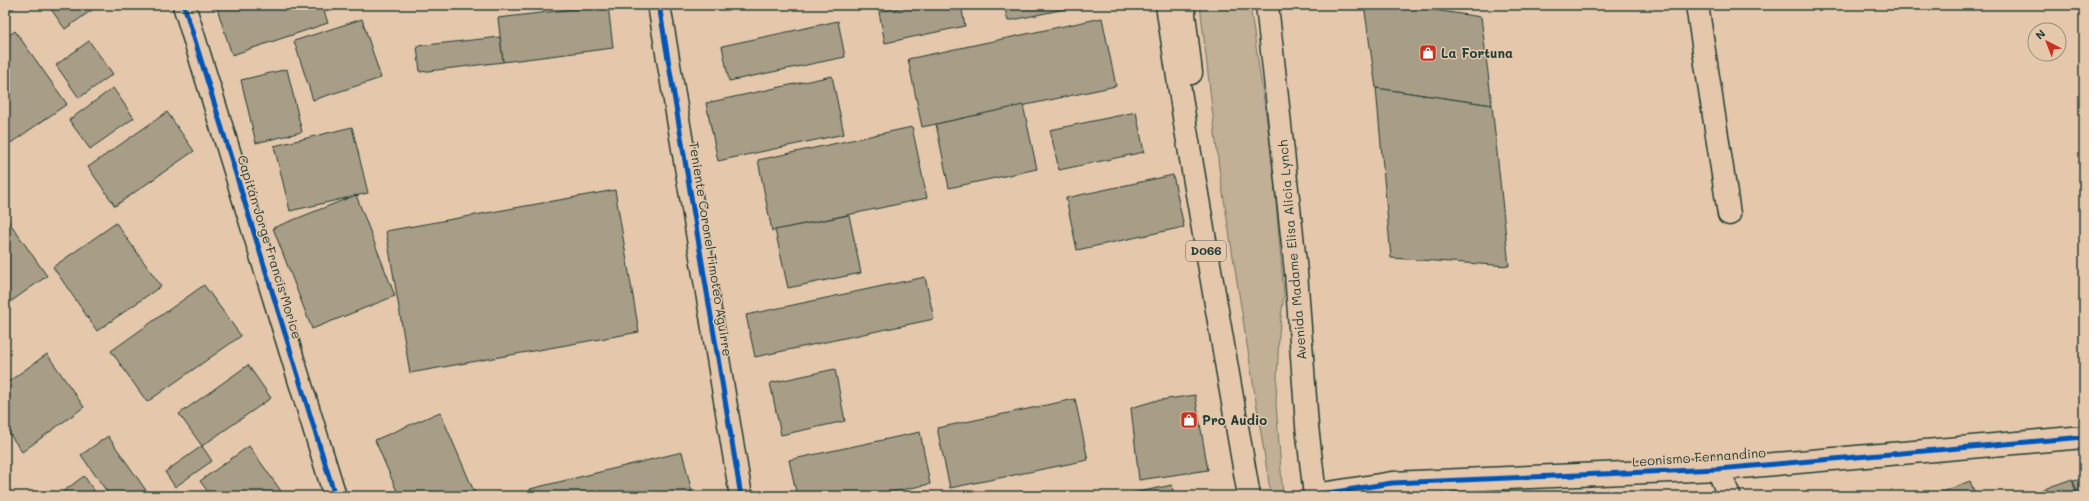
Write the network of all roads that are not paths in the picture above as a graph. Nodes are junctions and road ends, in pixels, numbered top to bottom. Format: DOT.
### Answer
graph roads {
  1 [pos="184,5"];
  2 [pos="659,5"];
  3 [pos="1167,5"];
  4 [pos="1183,5"];
  5 [pos="1267,5"];
  6 [pos="1697,5"];
  7 [pos="1186,130"];
  8 [pos="1729,214"];
  9 [pos="2084,437"];
  10 [pos="1718,469"];
  11 [pos="335,496"];
  12 [pos="741,496"];
  13 [pos="1249,496"];
  14 [pos="1315,496"];
  15 [pos="1729,496"];
  1 -- 11 [label="main road, Capitán Jorge Francis Morice"];
  2 -- 12 [label="main road, Teniente Coronel Timoteo Aguirre"];
  3 -- 7 [label="main road, D066"];
  4 -- 7 [label="main road"];
  5 -- 14 [label="main road, Avenida Madame Elisa Alicia Lynch"];
  6 -- 8 [label="main road"];
  7 -- 13 [label="main road, D066"];
  9 -- 10 [label="main road, Leonismo Fernandino"];
  10 -- 14 [label="main road, Leonismo Fernandino"];
  10 -- 15 [label="main road"];
}
